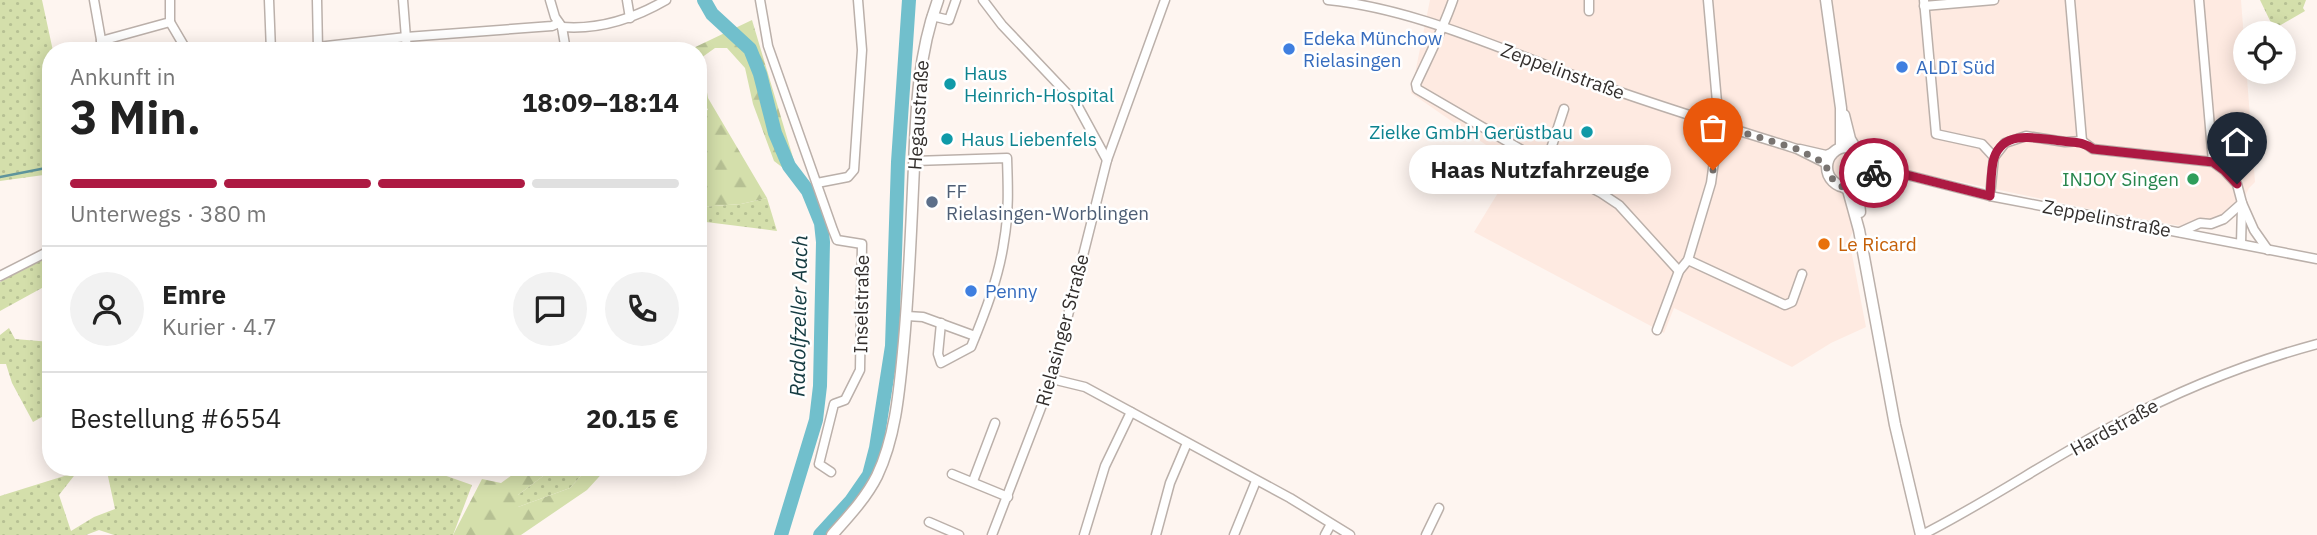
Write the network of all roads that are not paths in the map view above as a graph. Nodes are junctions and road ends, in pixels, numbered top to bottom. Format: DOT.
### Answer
graph roads {
  1 [pos="94,0"];
  2 [pos="170,0"];
  3 [pos="269,0"];
  4 [pos="317,0"];
  5 [pos="403,0"];
  6 [pos="550,0"];
  7 [pos="627,0"];
  8 [pos="666,0"];
  9 [pos="760,0"];
  10 [pos="859,0"];
  11 [pos="938,0"];
  12 [pos="956,0"];
  13 [pos="983,0"];
  14 [pos="1165,0"];
  15 [pos="1328,0"];
  16 [pos="1453,0"];
  17 [pos="1589,0"];
  18 [pos="1708,0"];
  19 [pos="1826,0"];
  20 [pos="1994,0"];
  21 [pos="2070,0"];
  22 [pos="2199,0"];
  23 [pos="1924,3"];
  24 [pos="1589,11"];
  25 [pos="932,16"];
  26 [pos="630,18"];
  27 [pos="170,22"];
  28 [pos="561,25"];
  29 [pos="1444,29"];
  30 [pos="406,37"];
  31 [pos="101,41"];
  32 [pos="182,42"];
  33 [pos="271,42"];
  34 [pos="318,42"];
  35 [pos="369,42"];
  36 [pos="406,42"];
  37 [pos="564,42"];
  38 [pos="1841,108"];
  39 [pos="1564,109"];
  40 [pos="1719,125"];
  41 [pos="2082,141"];
  42 [pos="1797,149"];
  43 [pos="1856,149"];
  44 [pos="1836,150"];
  45 [pos="1994,157"];
  46 [pos="1107,160"];
  47 [pos="914,161"];
  48 [pos="2213,162"];
  49 [pos="1546,164"];
  50 [pos="1826,164"];
  51 [pos="1866,169"];
  52 [pos="817,183"];
  53 [pos="1857,184"];
  54 [pos="1844,187"];
  55 [pos="1990,196"];
  56 [pos="2242,203"];
  57 [pos="1859,230"];
  58 [pos="2179,232"];
  59 [pos="2241,244"];
  60 [pos="2268,250"];
  61 [pos="42,255"];
  62 [pos="2317,259"];
  63 [pos="1688,260"];
  64 [pos="1679,271"];
  65 [pos="1802,274"];
  66 [pos="0,276"];
  67 [pos="907,316"];
  68 [pos="941,323"];
  69 [pos="1657,330"];
  70 [pos="975,336"];
  71 [pos="2317,344"];
  72 [pos="1052,379"];
  73 [pos="1130,412"];
  74 [pos="995,422"];
  75 [pos="1187,443"];
  76 [pos="831,472"];
  77 [pos="952,474"];
  78 [pos="973,481"];
  79 [pos="1256,481"];
  80 [pos="1008,497"];
  81 [pos="1439,508"];
  82 [pos="929,522"];
  83 [pos="1331,524"];
  84 [pos="1085,534"];
  85 [pos="832,535"];
  86 [pos="959,535"];
  87 [pos="992,535"];
  88 [pos="1156,535"];
  89 [pos="1234,535"];
  90 [pos="1325,535"];
  91 [pos="1350,535"];
  92 [pos="1425,535"];
  93 [pos="1921,535"];
  1 -- 31 [label="street"];
  2 -- 27 [label="street"];
  3 -- 33 [label="street"];
  4 -- 34 [label="street"];
  5 -- 30 [label="street"];
  6 -- 28 [label="street"];
  7 -- 26 [label="street"];
  8 -- 26 [label="street"];
  9 -- 52 [label="street, Inselstraße"];
  10 -- 52 [label="street"];
  11 -- 25 [label="main road, Hegaustraße"];
  12 -- 25 [label="street"];
  13 -- 46 [label="street"];
  14 -- 46 [label="street, Rielasinger Straße"];
  15 -- 29 [label="street, Zeppelinstraße"];
  16 -- 29 [label="street"];
  17 -- 24 [label="street"];
  18 -- 40 [label="street"];
  19 -- 38 [label="main road"];
  20 -- 23 [label="street"];
  21 -- 41 [label="street"];
  22 -- 48 [label="street"];
  23 -- 45 [label="street"];
  25 -- 47 [label="main road, Hegaustraße"];
  26 -- 28 [label="street"];
  27 -- 31 [label="street"];
  27 -- 32 [label="street"];
  28 -- 30 [label="street"];
  28 -- 37 [label="street"];
  29 -- 40 [label="street, Zeppelinstraße"];
  29 -- 49 [label="street"];
  30 -- 35 [label="street"];
  30 -- 36 [label="street"];
  38 -- 43 [label="main road"];
  38 -- 44 [label="main road"];
  39 -- 49 [label="street"];
  40 -- 42 [label="street, Zeppelinstraße"];
  40 -- 63 [label="street"];
  41 -- 45 [label="street"];
  41 -- 48 [label="street"];
  42 -- 44 [label="street, Zeppelinstraße"];
  42 -- 50 [label="street, Zeppelinstraße"];
  43 -- 44 [label="main road"];
  43 -- 51 [label="main road"];
  44 -- 50 [label="main road"];
  45 -- 55 [label="street"];
  46 -- 72 [label="street, Rielasinger Straße"];
  47 -- 67 [label="main road, Hegaustraße"];
  47 -- 70 [label="street"];
  48 -- 56 [label="street"];
  49 -- 64 [label="street"];
  50 -- 54 [label="main road"];
  51 -- 53 [label="main road"];
  51 -- 55 [label="street, Zeppelinstraße"];
  52 -- 76 [label="street, Inselstraße"];
  53 -- 54 [label="main road"];
  53 -- 57 [label="main road"];
  54 -- 57 [label="main road"];
  55 -- 58 [label="street, Zeppelinstraße"];
  56 -- 58 [label="street"];
  56 -- 59 [label="street"];
  56 -- 60 [label="street"];
  57 -- 93 [label="main road"];
  58 -- 59 [label="street, Zeppelinstraße"];
  59 -- 60 [label="street, Zeppelinstraße"];
  60 -- 62 [label="street, Zeppelinstraße"];
  61 -- 66 [label="street"];
  63 -- 64 [label="street"];
  63 -- 65 [label="street"];
  64 -- 69 [label="street"];
  67 -- 68 [label="street"];
  67 -- 85 [label="main road, Hegaustraße"];
  68 -- 70 [label="street"];
  68 -- 70 [label="street"];
  71 -- 93 [label="street, Hardstraße"];
  72 -- 73 [label="street"];
  72 -- 80 [label="street, Rielasinger Straße"];
  73 -- 75 [label="street"];
  73 -- 84 [label="street"];
  74 -- 78 [label="street"];
  75 -- 79 [label="street"];
  75 -- 88 [label="street"];
  77 -- 78 [label="street"];
  78 -- 80 [label="street"];
  79 -- 83 [label="street"];
  79 -- 89 [label="street"];
  80 -- 87 [label="street, Rielasinger Straße"];
  81 -- 92 [label="street"];
  82 -- 86 [label="street"];
  83 -- 90 [label="street"];
  83 -- 91 [label="street"];
}
